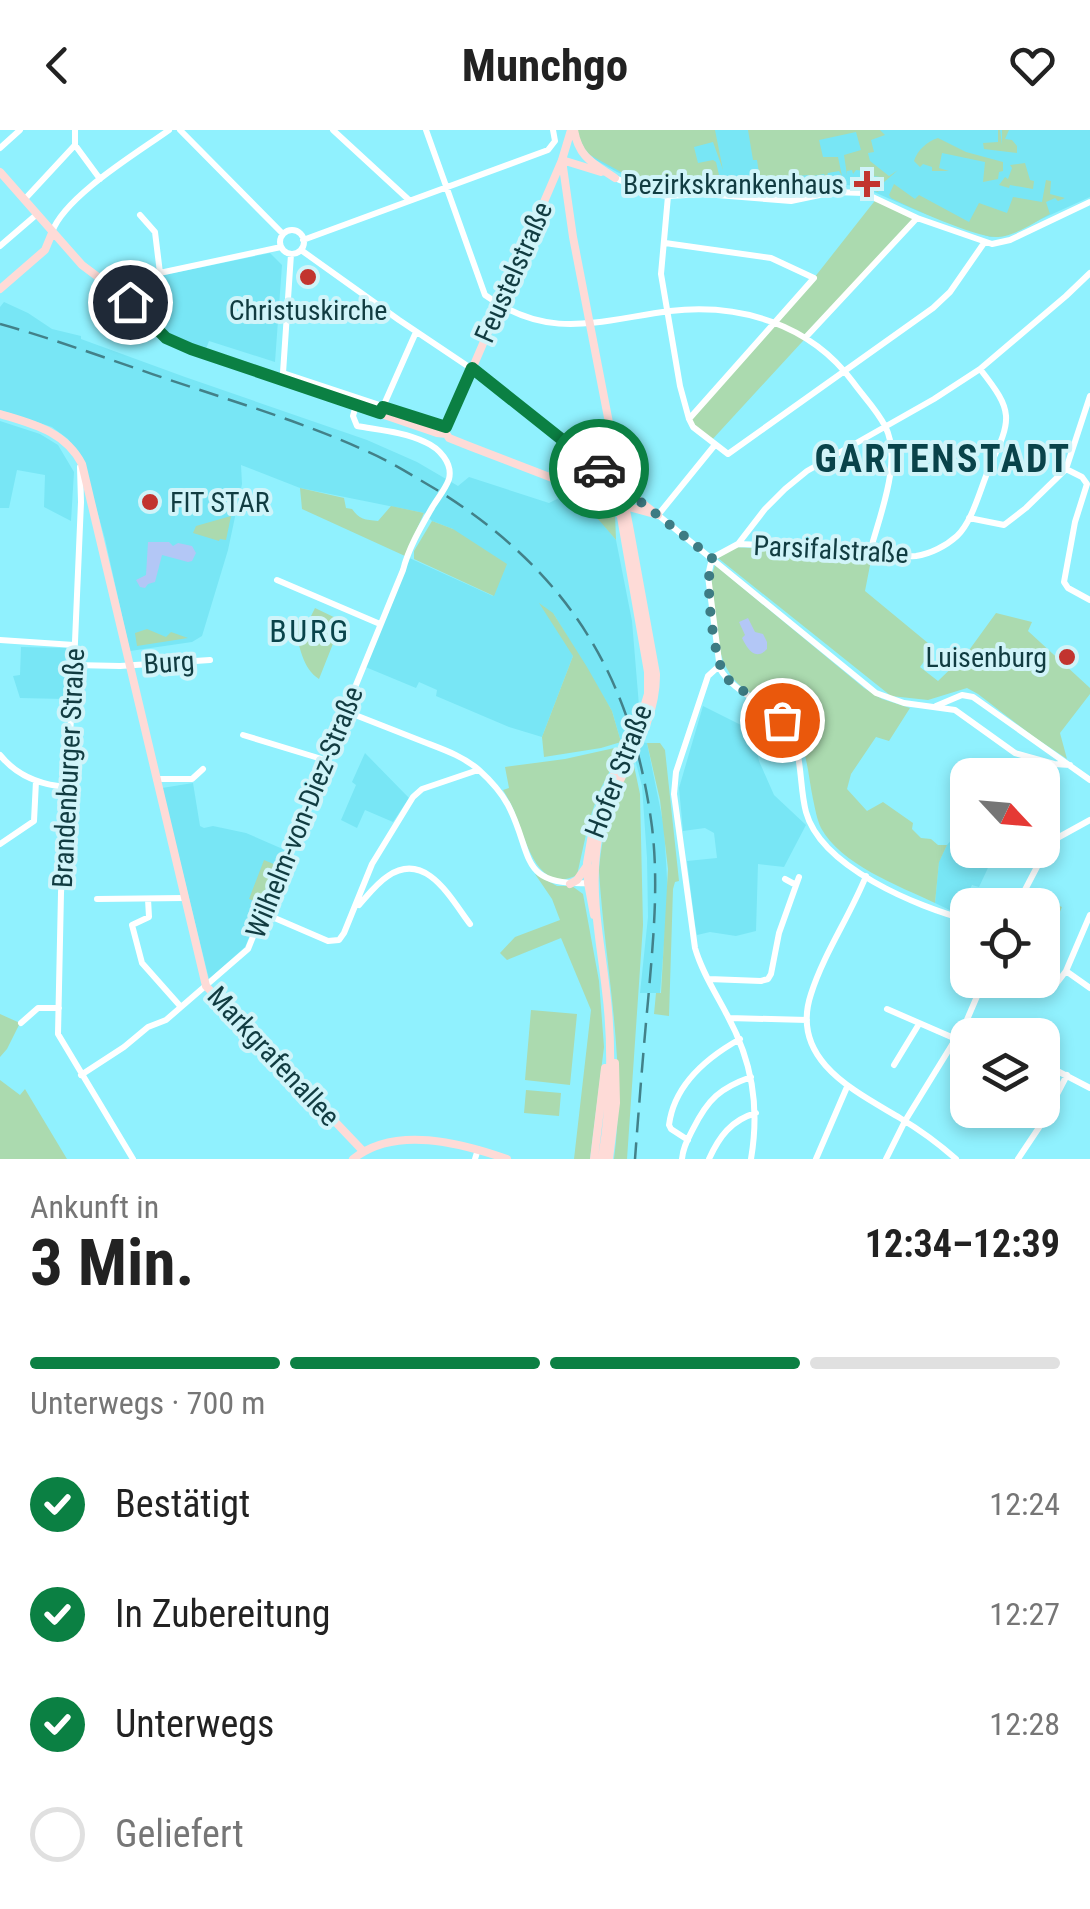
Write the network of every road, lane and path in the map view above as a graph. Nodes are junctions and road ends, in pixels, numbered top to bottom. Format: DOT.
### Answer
graph roads {
  1 [pos="20,130"];
  2 [pos="76,130"];
  3 [pos="168,130"];
  4 [pos="180,130"];
  5 [pos="332,130"];
  6 [pos="426,130"];
  7 [pos="552,130"];
  8 [pos="572,130"];
  9 [pos="75,145"];
  10 [pos="0,148"];
  11 [pos="563,157"];
  12 [pos="600,168"];
  13 [pos="0,172"];
  14 [pos="615,178"];
  15 [pos="100,179"];
  16 [pos="446,187"];
  17 [pos="668,196"];
  18 [pos="545,199"];
  19 [pos="24,200"];
  20 [pos="410,200"];
  21 [pos="567,202"];
  22 [pos="1090,202"];
  23 [pos="36,215"];
  24 [pos="140,215"];
  25 [pos="918,218"];
  26 [pos="52,233"];
  27 [pos="284,234"];
  28 [pos="303,240"];
  29 [pos="665,242"];
  30 [pos="984,243"];
  31 [pos="0,246"];
  32 [pos="281,247"];
  33 [pos="300,250"];
  34 [pos="292,254"];
  35 [pos="1090,272"];
  36 [pos="160,273"];
  37 [pos="108,284"];
  38 [pos="0,289"];
  39 [pos="498,305"];
  40 [pos="667,311"];
  41 [pos="775,322"];
  42 [pos="589,325"];
  43 [pos="416,332"];
  44 [pos="806,337"];
  45 [pos="472,368"];
  46 [pos="980,369"];
  47 [pos="844,370"];
  48 [pos="282,376"];
  49 [pos="1090,396"];
  50 [pos="356,405"];
  51 [pos="382,410"];
  52 [pos="0,414"];
  53 [pos="689,419"];
  54 [pos="886,427"];
  55 [pos="447,433"];
  56 [pos="714,446"];
  57 [pos="78,456"];
  58 [pos="1066,469"];
  59 [pos="88,486"];
  60 [pos="621,486"];
  61 [pos="80,502"];
  62 [pos="612,502"];
  63 [pos="634,506"];
  64 [pos="653,515"];
  65 [pos="968,518"];
  66 [pos="630,531"];
  67 [pos="738,544"];
  68 [pos="870,552"];
  69 [pos="712,558"];
  70 [pos="276,580"];
  71 [pos="1090,600"];
  72 [pos="380,624"];
  73 [pos="0,640"];
  74 [pos="74,644"];
  75 [pos="210,660"];
  76 [pos="74,665"];
  77 [pos="129,665"];
  78 [pos="719,666"];
  79 [pos="936,706"];
  80 [pos="345,711"];
  81 [pos="243,735"];
  82 [pos="1045,748"];
  83 [pos="0,755"];
  84 [pos="1029,758"];
  85 [pos="1040,758"];
  86 [pos="325,760"];
  87 [pos="1060,764"];
  88 [pos="1070,765"];
  89 [pos="203,769"];
  90 [pos="479,770"];
  91 [pos="156,779"];
  92 [pos="1090,780"];
  93 [pos="36,781"];
  94 [pos="67,787"];
  95 [pos="1090,820"];
  96 [pos="0,844"];
  97 [pos="587,863"];
  98 [pos="866,876"];
  99 [pos="785,879"];
  100 [pos="592,883"];
  101 [pos="572,884"];
  102 [pos="1026,888"];
  103 [pos="184,898"];
  104 [pos="97,899"];
  105 [pos="148,899"];
  106 [pos="590,902"];
  107 [pos="354,909"];
  108 [pos="263,913"];
  109 [pos="1090,914"];
  110 [pos="950,915"];
  111 [pos="470,924"];
  112 [pos="596,925"];
  113 [pos="1066,971"];
  114 [pos="707,978"];
  115 [pos="1060,980"];
  116 [pos="206,986"];
  117 [pos="1090,988"];
  118 [pos="181,1007"];
  119 [pos="58,1008"];
  120 [pos="888,1010"];
  121 [pos="729,1018"];
  122 [pos="806,1020"];
  123 [pos="22,1023"];
  124 [pos="920,1024"];
  125 [pos="950,1036"];
  126 [pos="740,1039"];
  127 [pos="610,1044"];
  128 [pos="950,1049"];
  129 [pos="894,1066"];
  130 [pos="1060,1071"];
  131 [pos="81,1074"];
  132 [pos="1067,1074"];
  133 [pos="752,1077"];
  134 [pos="847,1086"];
  135 [pos="1090,1088"];
  136 [pos="756,1113"];
  137 [pos="905,1121"];
  138 [pos="688,1140"];
  139 [pos="478,1149"];
  140 [pos="363,1151"];
  141 [pos="133,1159"];
  142 [pos="353,1159"];
  143 [pos="476,1159"];
  144 [pos="507,1159"];
  145 [pos="594,1159"];
  146 [pos="606,1159"];
  147 [pos="682,1159"];
  148 [pos="709,1159"];
  149 [pos="751,1159"];
  150 [pos="816,1159"];
  151 [pos="886,1159"];
  152 [pos="956,1159"];
  153 [pos="1018,1159"];
  1 -- 10 [label="street"];
  2 -- 9 [label="street"];
  3 -- 15 [label="street"];
  4 -- 27 [label="street"];
  5 -- 20 [label="street"];
  6 -- 16 [label="street"];
  7 -- 16 [label="street"];
  8 -- 11 [label="main road"];
  8 -- 12 [label="main road"];
  9 -- 15 [label="street"];
  9 -- 19 [label="street"];
  11 -- 12 [label="main road"];
  11 -- 14 [label="main road"];
  11 -- 18 [label="main road, Feustelstraße"];
  11 -- 21 [label="main road, Hofer Straße"];
  12 -- 14 [label="main road"];
  13 -- 19 [label="main road"];
  14 -- 17 [label="street"];
  15 -- 26 [label="street"];
  16 -- 20 [label="street"];
  16 -- 39 [label="street"];
  17 -- 25 [label="street"];
  17 -- 29 [label="street"];
  18 -- 21 [label="main road"];
  18 -- 39 [label="main road, Feustelstraße"];
  19 -- 23 [label="main road"];
  20 -- 28 [label="street"];
  21 -- 42 [label="main road, Hofer Straße"];
  22 -- 30 [label="street"];
  23 -- 26 [label="main road"];
  23 -- 31 [label="street"];
  24 -- 36 [label="street"];
  25 -- 30 [label="street"];
  25 -- 44 [label="street"];
  26 -- 37 [label="main road"];
  26 -- 38 [label="main road"];
  27 -- 28 [label="street"];
  27 -- 32 [label="street"];
  28 -- 33 [label="street"];
  29 -- 40 [label="street"];
  29 -- 41 [label="street"];
  30 -- 47 [label="street"];
  32 -- 34 [label="street"];
  32 -- 36 [label="street"];
  33 -- 34 [label="street"];
  33 -- 43 [label="street"];
  34 -- 48 [label="street"];
  35 -- 46 [label="street"];
  36 -- 37 [label="street"];
  37 -- 48 [label="main road"];
  39 -- 42 [label="street"];
  39 -- 45 [label="main road, Feustelstraße"];
  40 -- 41 [label="street"];
  40 -- 42 [label="street"];
  40 -- 53 [label="street"];
  41 -- 44 [label="street"];
  41 -- 53 [label="street"];
  42 -- 60 [label="main road, Hofer Straße"];
  43 -- 45 [label="street"];
  43 -- 51 [label="street"];
  44 -- 47 [label="street"];
  45 -- 55 [label="main road, Feustelstraße"];
  45 -- 60 [label="street"];
  46 -- 54 [label="street"];
  46 -- 65 [label="street"];
  47 -- 54 [label="street"];
  47 -- 56 [label="street"];
  48 -- 50 [label="main road"];
  48 -- 51 [label="street"];
  49 -- 58 [label="street"];
  50 -- 51 [label="main road"];
  50 -- 72 [label="street, Wilhelm-von-Diez-Straße"];
  51 -- 55 [label="main road"];
  52 -- 57 [label="main road"];
  53 -- 56 [label="street"];
  54 -- 67 [label="street"];
  54 -- 68 [label="street"];
  55 -- 62 [label="main road"];
  56 -- 64 [label="street"];
  57 -- 59 [label="main road, Markgrafenallee"];
  57 -- 61 [label="street, Brandenburger Straße"];
  58 -- 65 [label="street"];
  58 -- 71 [label="street"];
  59 -- 61 [label="street, Brandenburger Straße"];
  59 -- 77 [label="main road, Markgrafenallee"];
  60 -- 63 [label="main road, Hofer Straße"];
  60 -- 63 [label="main road"];
  61 -- 74 [label="street, Brandenburger Straße"];
  62 -- 63 [label="main road"];
  62 -- 97 [label="main road, Hofer Straße"];
  63 -- 64 [label="main road"];
  63 -- 66 [label="main road, Hofer Straße"];
  64 -- 66 [label="main road"];
  64 -- 69 [label="street"];
  65 -- 68 [label="street, Parsifalstraße"];
  66 -- 100 [label="main road, Hofer Straße"];
  67 -- 68 [label="street, Parsifalstraße"];
  67 -- 69 [label="street"];
  69 -- 78 [label="street"];
  69 -- 79 [label="street"];
  70 -- 72 [label="street"];
  72 -- 80 [label="street, Wilhelm-von-Diez-Straße"];
  73 -- 74 [label="street"];
  74 -- 76 [label="street, Brandenburger Straße"];
  75 -- 77 [label="street, Burg"];
  76 -- 77 [label="street"];
  76 -- 94 [label="street, Brandenburger Straße"];
  77 -- 91 [label="main road, Markgrafenallee"];
  78 -- 98 [label="street"];
  78 -- 114 [label="street"];
  79 -- 82 [label="street"];
  79 -- 84 [label="street"];
  80 -- 86 [label="street, Wilhelm-von-Diez-Straße"];
  80 -- 90 [label="street"];
  81 -- 86 [label="street"];
  82 -- 85 [label="street"];
  82 -- 88 [label="street"];
  83 -- 93 [label="street"];
  86 -- 108 [label="street, Wilhelm-von-Diez-Straße"];
  87 -- 88 [label="street"];
  88 -- 92 [label="street"];
  89 -- 91 [label="street"];
  90 -- 101 [label="street"];
  90 -- 107 [label="street"];
  91 -- 103 [label="main road, Markgrafenallee"];
  93 -- 94 [label="street"];
  93 -- 96 [label="street"];
  94 -- 119 [label="street, Brandenburger Straße"];
  95 -- 102 [label="street"];
  97 -- 100 [label="main road, Hofer Straße"];
  97 -- 101 [label="main road"];
  98 -- 110 [label="street"];
  98 -- 122 [label="street"];
  99 -- 114 [label="street"];
  100 -- 101 [label="street"];
  100 -- 106 [label="main road, Hofer Straße"];
  100 -- 112 [label="main road, Hofer Straße"];
  101 -- 106 [label="main road"];
  103 -- 105 [label="street"];
  103 -- 116 [label="main road, Markgrafenallee"];
  104 -- 105 [label="street"];
  105 -- 118 [label="street"];
  106 -- 112 [label="main road, Hofer Straße"];
  107 -- 108 [label="street"];
  107 -- 111 [label="street"];
  108 -- 116 [label="street, Wilhelm-von-Diez-Straße"];
  109 -- 113 [label="street"];
  112 -- 127 [label="main road, Hofer Straße"];
  113 -- 115 [label="street"];
  113 -- 117 [label="street"];
  114 -- 121 [label="street"];
  116 -- 118 [label="street, Wilhelm-von-Diez-Straße"];
  116 -- 140 [label="main road, Markgrafenallee"];
  118 -- 131 [label="street, Wilhelm-von-Diez-Straße"];
  119 -- 123 [label="street"];
  119 -- 131 [label="street, Brandenburger Straße"];
  120 -- 124 [label="street"];
  121 -- 122 [label="street"];
  121 -- 126 [label="street"];
  122 -- 134 [label="street"];
  124 -- 125 [label="street"];
  124 -- 129 [label="street"];
  126 -- 133 [label="street"];
  126 -- 138 [label="street"];
  127 -- 145 [label="main road"];
  127 -- 146 [label="main road, Hofer Straße"];
  128 -- 137 [label="street"];
  130 -- 132 [label="street"];
  131 -- 141 [label="street"];
  132 -- 135 [label="street"];
  132 -- 153 [label="street"];
  133 -- 136 [label="street"];
  133 -- 138 [label="street"];
  134 -- 137 [label="street"];
  134 -- 150 [label="street"];
  136 -- 148 [label="street"];
  136 -- 149 [label="street"];
  137 -- 151 [label="street"];
  137 -- 152 [label="street"];
  138 -- 147 [label="street"];
  139 -- 140 [label="main road"];
  139 -- 143 [label="street"];
  139 -- 144 [label="main road"];
  140 -- 142 [label="main road"];
}
